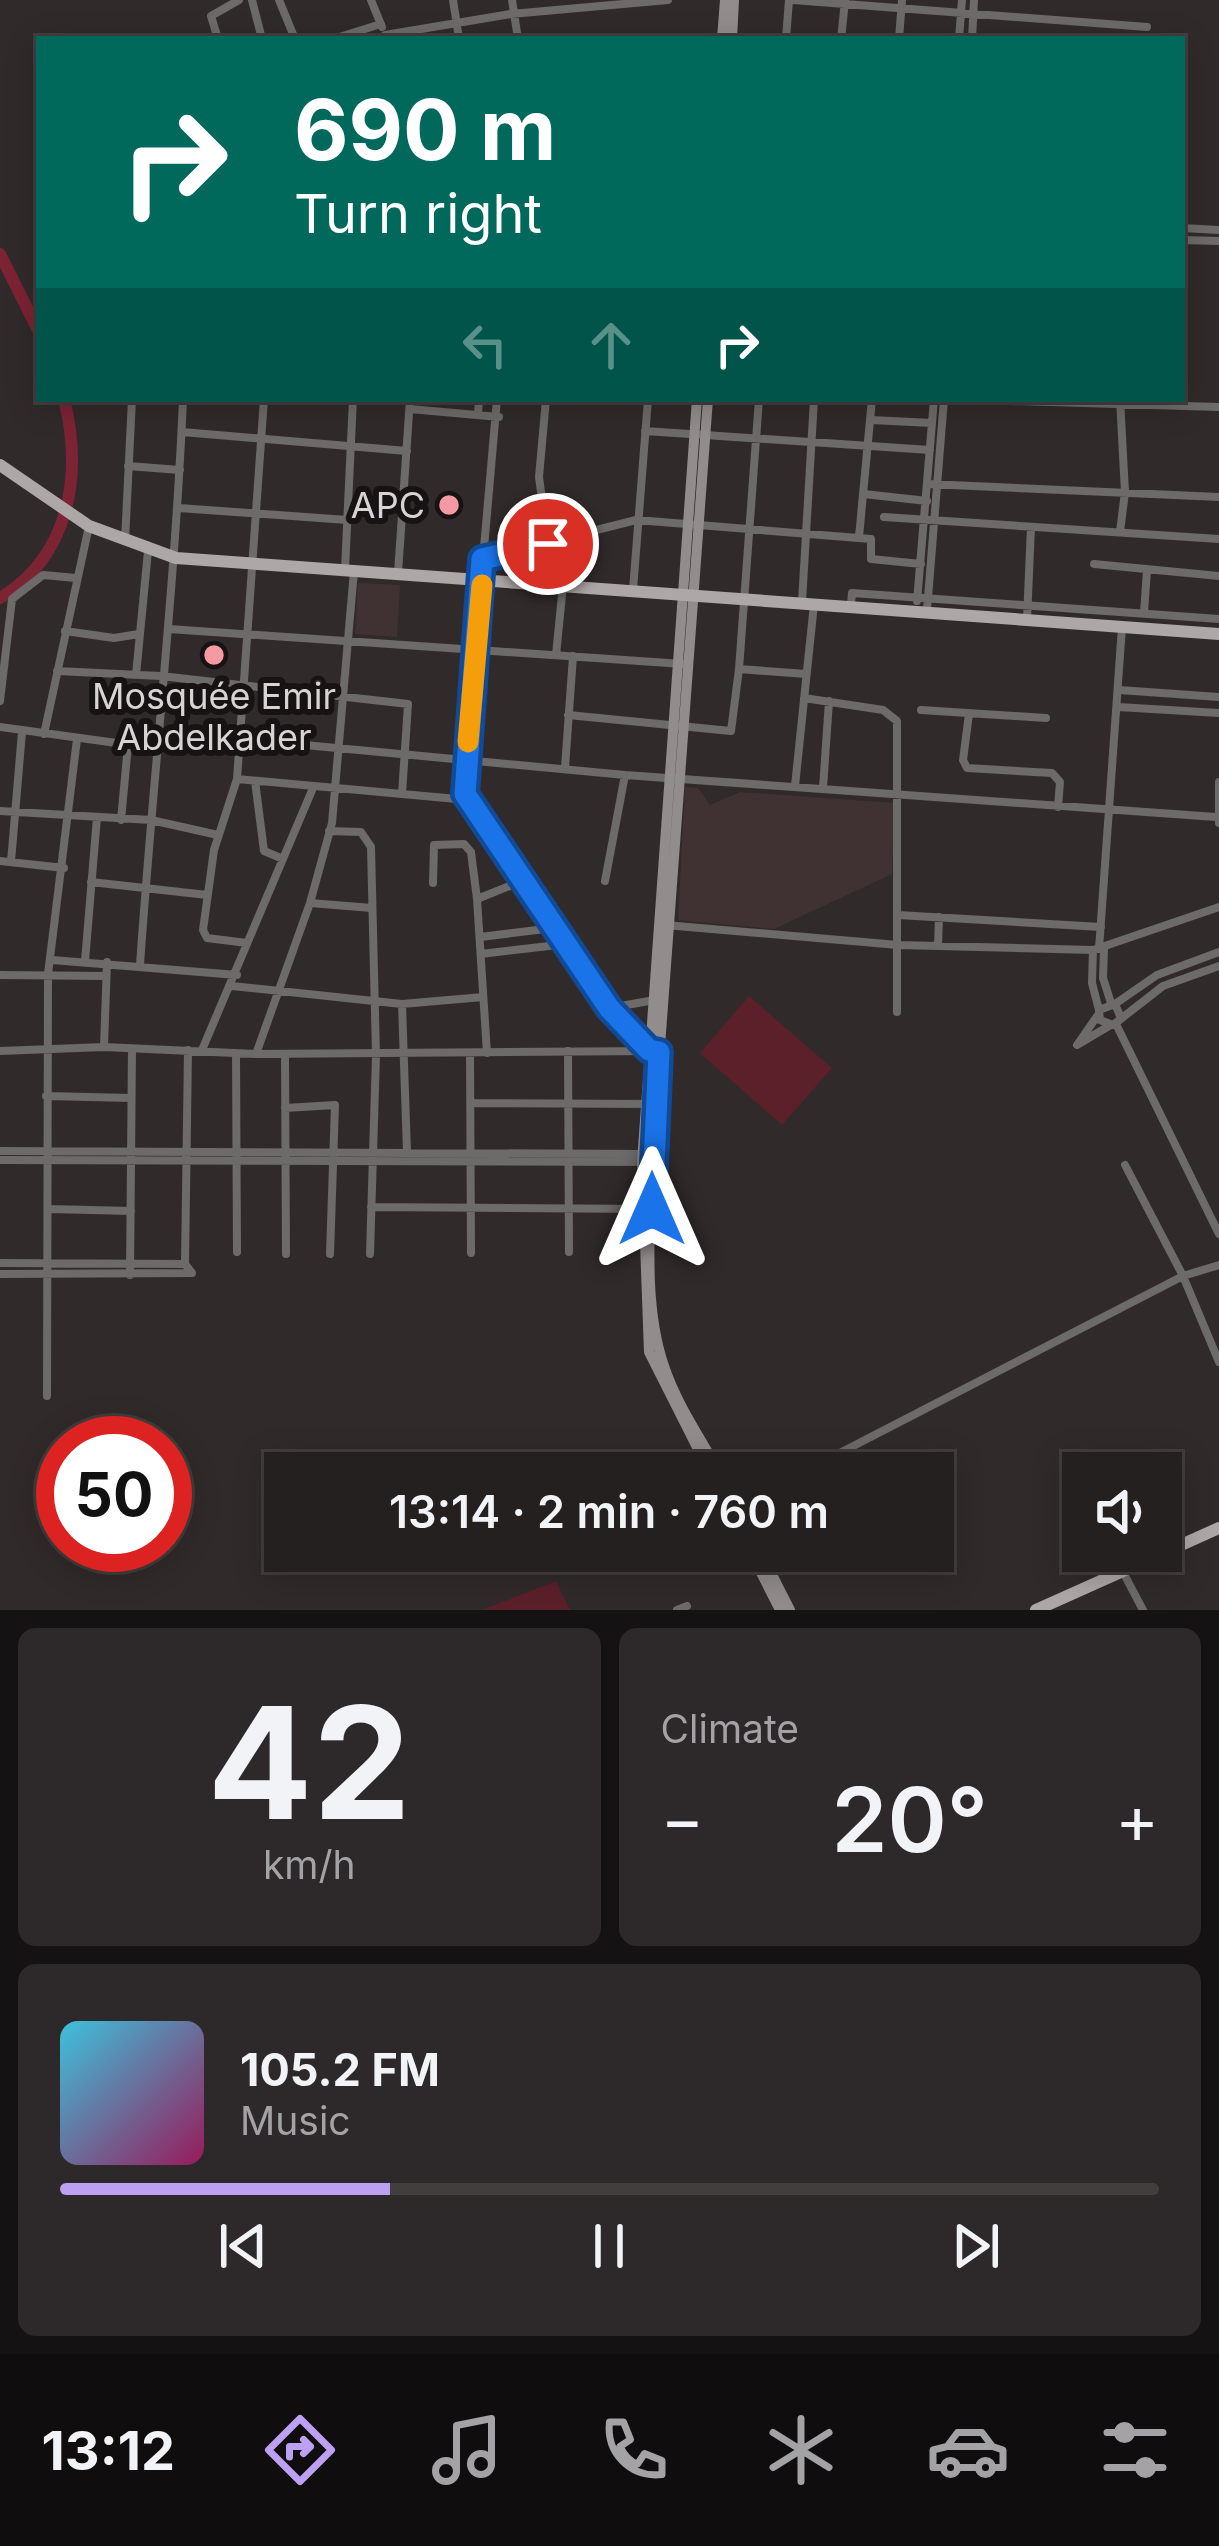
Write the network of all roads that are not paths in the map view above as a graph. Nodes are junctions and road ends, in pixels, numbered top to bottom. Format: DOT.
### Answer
graph roads {
  1 [pos="239,0"];
  2 [pos="252,0"];
  3 [pos="280,0"];
  4 [pos="371,0"];
  5 [pos="453,0"];
  6 [pos="512,0"];
  7 [pos="668,0"];
  8 [pos="730,0"];
  9 [pos="791,0"];
  10 [pos="962,0"];
  11 [pos="974,0"];
  12 [pos="616,2"];
  13 [pos="845,2"];
  14 [pos="902,4"];
  15 [pos="962,12"];
  16 [pos="514,13"];
  17 [pos="974,14"];
  18 [pos="457,23"];
  19 [pos="381,24"];
  20 [pos="1147,27"];
  21 [pos="217,36"];
  22 [pos="261,36"];
  23 [pos="294,36"];
  24 [pos="343,36"];
  25 [pos="386,36"];
  26 [pos="391,36"];
  27 [pos="459,36"];
  28 [pos="518,36"];
  29 [pos="727,36"];
  30 [pos="786,36"];
  31 [pos="841,36"];
  32 [pos="899,36"];
  33 [pos="959,36"];
  34 [pos="972,36"];
  35 [pos="1185,228"];
  36 [pos="1219,230"];
  37 [pos="1185,240"];
  38 [pos="1219,241"];
  39 [pos="132,402"];
  40 [pos="183,402"];
  41 [pos="264,402"];
  42 [pos="353,402"];
  43 [pos="477,402"];
  44 [pos="496,402"];
  45 [pos="546,402"];
  46 [pos="648,402"];
  47 [pos="697,402"];
  48 [pos="707,402"];
  49 [pos="760,402"];
  50 [pos="814,402"];
  51 [pos="872,402"];
  52 [pos="934,402"];
  53 [pos="944,402"];
  54 [pos="1076,402"];
  55 [pos="1120,403"];
  56 [pos="410,404"];
  57 [pos="1219,407"];
  58 [pos="478,416"];
  59 [pos="499,417"];
  60 [pos="871,420"];
  61 [pos="932,423"];
  62 [pos="645,430"];
  63 [pos="182,432"];
  64 [pos="700,435"];
  65 [pos="262,438"];
  66 [pos="757,440"];
  67 [pos="811,444"];
  68 [pos="351,447"];
  69 [pos="868,448"];
  70 [pos="930,450"];
  71 [pos="406,452"];
  72 [pos="0,465"];
  73 [pos="128,466"];
  74 [pos="180,470"];
  75 [pos="933,485"];
  76 [pos="1125,492"];
  77 [pos="864,494"];
  78 [pos="1219,496"];
  79 [pos="927,501"];
  80 [pos="179,508"];
  81 [pos="258,512"];
  82 [pos="884,517"];
  83 [pos="347,520"];
  84 [pos="636,520"];
  85 [pos="930,520"];
  86 [pos="84,523"];
  87 [pos="693,525"];
  88 [pos="1031,527"];
  89 [pos="748,530"];
  90 [pos="1120,532"];
  91 [pos="804,533"];
  92 [pos="859,537"];
  93 [pos="1219,538"];
  94 [pos="125,542"];
  95 [pos="548,544"];
  96 [pos="148,551"];
  97 [pos="176,558"];
  98 [pos="482,559"];
  99 [pos="255,563"];
  100 [pos="921,564"];
  101 [pos="1094,564"];
  102 [pos="350,570"];
  103 [pos="1147,570"];
  104 [pos="398,573"];
  105 [pos="1219,576"];
  106 [pos="76,578"];
  107 [pos="483,579"];
  108 [pos="563,584"];
  109 [pos="633,590"];
  110 [pos="690,594"];
  111 [pos="746,598"];
  112 [pos="808,602"];
  113 [pos="922,604"];
  114 [pos="1027,612"];
  115 [pos="1144,613"];
  116 [pos="1219,619"];
  117 [pos="1122,628"];
  118 [pos="169,629"];
  119 [pos="65,631"];
  120 [pos="250,631"];
  121 [pos="140,634"];
  122 [pos="1219,634"];
  123 [pos="350,640"];
  124 [pos="477,647"];
  125 [pos="556,655"];
  126 [pos="573,656"];
  127 [pos="685,664"];
  128 [pos="739,669"];
  129 [pos="57,671"];
  130 [pos="806,674"];
  131 [pos="136,675"];
  132 [pos="161,676"];
  133 [pos="245,689"];
  134 [pos="1119,689"];
  135 [pos="1219,697"];
  136 [pos="804,698"];
  137 [pos="344,699"];
  138 [pos="0,700"];
  139 [pos="829,701"];
  140 [pos="1118,707"];
  141 [pos="921,710"];
  142 [pos="1219,712"];
  143 [pos="969,714"];
  144 [pos="568,715"];
  145 [pos="1046,718"];
  146 [pos="680,725"];
  147 [pos="0,727"];
  148 [pos="22,731"];
  149 [pos="155,731"];
  150 [pos="44,734"];
  151 [pos="76,740"];
  152 [pos="241,741"];
  153 [pos="128,745"];
  154 [pos="154,748"];
  155 [pos="341,752"];
  156 [pos="404,757"];
  157 [pos="466,760"];
  158 [pos="565,768"];
  159 [pos="625,775"];
  160 [pos="676,776"];
  161 [pos="237,779"];
  162 [pos="255,781"];
  163 [pos="1219,782"];
  164 [pos="795,786"];
  165 [pos="313,788"];
  166 [pos="823,788"];
  167 [pos="336,790"];
  168 [pos="897,793"];
  169 [pos="402,794"];
  170 [pos="470,800"];
  171 [pos="1058,807"];
  172 [pos="1111,810"];
  173 [pos="0,811"];
  174 [pos="15,812"];
  175 [pos="69,816"];
  176 [pos="97,817"];
  177 [pos="121,820"];
  178 [pos="151,820"];
  179 [pos="1218,820"];
  180 [pos="329,831"];
  181 [pos="218,835"];
  182 [pos="283,859"];
  183 [pos="5,861"];
  184 [pos="65,868"];
  185 [pos="527,879"];
  186 [pos="605,881"];
  187 [pos="91,882"];
  188 [pos="433,883"];
  189 [pos="145,891"];
  190 [pos="207,895"];
  191 [pos="477,899"];
  192 [pos="310,902"];
  193 [pos="1219,907"];
  194 [pos="372,908"];
  195 [pos="898,915"];
  196 [pos="939,917"];
  197 [pos="663,925"];
  198 [pos="1101,926"];
  199 [pos="554,928"];
  200 [pos="480,938"];
  201 [pos="247,943"];
  202 [pos="566,944"];
  203 [pos="898,944"];
  204 [pos="938,946"];
  205 [pos="1098,950"];
  206 [pos="1219,952"];
  207 [pos="481,954"];
  208 [pos="52,960"];
  209 [pos="85,961"];
  210 [pos="107,962"];
  211 [pos="140,965"];
  212 [pos="1219,966"];
  213 [pos="48,974"];
  214 [pos="0,975"];
  215 [pos="237,975"];
  216 [pos="106,976"];
  217 [pos="232,986"];
  218 [pos="278,990"];
  219 [pos="483,997"];
  220 [pos="658,1000"];
  221 [pos="375,1001"];
  222 [pos="401,1004"];
  223 [pos="1113,1004"];
  224 [pos="609,1008"];
  225 [pos="896,1012"];
  226 [pos="1099,1012"];
  227 [pos="1115,1022"];
  228 [pos="104,1046"];
  229 [pos="45,1047"];
  230 [pos="132,1049"];
  231 [pos="188,1050"];
  232 [pos="202,1050"];
  233 [pos="0,1051"];
  234 [pos="654,1051"];
  235 [pos="568,1052"];
  236 [pos="470,1053"];
  237 [pos="487,1053"];
  238 [pos="236,1054"];
  239 [pos="256,1054"];
  240 [pos="285,1054"];
  241 [pos="376,1054"];
  242 [pos="406,1054"];
  243 [pos="46,1096"];
  244 [pos="131,1098"];
  245 [pos="471,1103"];
  246 [pos="568,1104"];
  247 [pos="650,1104"];
  248 [pos="286,1108"];
  249 [pos="188,1148"];
  250 [pos="0,1151"];
  251 [pos="407,1152"];
  252 [pos="48,1155"];
  253 [pos="130,1156"];
  254 [pos="236,1156"];
  255 [pos="286,1156"];
  256 [pos="333,1156"];
  257 [pos="375,1157"];
  258 [pos="471,1157"];
  259 [pos="568,1158"];
  260 [pos="647,1158"];
  261 [pos="0,1160"];
  262 [pos="186,1161"];
  263 [pos="1125,1165"];
  264 [pos="371,1207"];
  265 [pos="471,1207"];
  266 [pos="568,1208"];
  267 [pos="49,1209"];
  268 [pos="647,1209"];
  269 [pos="130,1211"];
  270 [pos="1219,1234"];
  271 [pos="237,1252"];
  272 [pos="569,1252"];
  273 [pos="471,1253"];
  274 [pos="286,1254"];
  275 [pos="330,1254"];
  276 [pos="370,1254"];
  277 [pos="0,1263"];
  278 [pos="50,1263"];
  279 [pos="1219,1265"];
  280 [pos="131,1269"];
  281 [pos="0,1274"];
  282 [pos="50,1274"];
  283 [pos="1183,1276"];
  284 [pos="1219,1362"];
  285 [pos="47,1396"];
  286 [pos="705,1452"];
  287 [pos="842,1452"];
  288 [pos="1219,1528"];
  289 [pos="1182,1545"];
  290 [pos="761,1572"];
  291 [pos="771,1572"];
  292 [pos="1121,1572"];
  293 [pos="1124,1572"];
  294 [pos="780,1610"];
  295 [pos="790,1610"];
  296 [pos="1036,1610"];
  297 [pos="1143,1610"];
  1 -- 21 [label="street"];
  2 -- 22 [label="street"];
  3 -- 23 [label="street"];
  4 -- 19 [label="street"];
  5 -- 18 [label="street"];
  6 -- 16 [label="street"];
  7 -- 12 [label="street"];
  8 -- 29 [label="main road"];
  9 -- 13 [label="street"];
  9 -- 30 [label="street"];
  10 -- 15 [label="street"];
  11 -- 17 [label="street"];
  12 -- 16 [label="street"];
  13 -- 14 [label="street"];
  13 -- 31 [label="street"];
  14 -- 15 [label="street"];
  14 -- 32 [label="street"];
  15 -- 17 [label="street"];
  15 -- 33 [label="street"];
  16 -- 18 [label="street"];
  16 -- 28 [label="street"];
  17 -- 20 [label="street"];
  17 -- 34 [label="street"];
  18 -- 26 [label="street"];
  18 -- 27 [label="street"];
  19 -- 24 [label="street"];
  19 -- 25 [label="street"];
  35 -- 36 [label="street"];
  37 -- 38 [label="street"];
  39 -- 73 [label="street"];
  40 -- 63 [label="street"];
  41 -- 65 [label="street"];
  42 -- 68 [label="street"];
  43 -- 58 [label="street"];
  44 -- 59 [label="street"];
  45 -- 95 [label="street"];
  46 -- 62 [label="street"];
  47 -- 64 [label="main road"];
  48 -- 64 [label="main road"];
  49 -- 66 [label="street"];
  50 -- 67 [label="street"];
  51 -- 60 [label="street"];
  52 -- 61 [label="street"];
  53 -- 75 [label="street"];
  54 -- 55 [label="street"];
  55 -- 57 [label="street"];
  55 -- 76 [label="street"];
  56 -- 58 [label="street"];
  56 -- 71 [label="street"];
  58 -- 59 [label="street"];
  59 -- 98 [label="street"];
  60 -- 61 [label="street"];
  60 -- 69 [label="street"];
  61 -- 70 [label="street"];
  62 -- 64 [label="street"];
  62 -- 84 [label="street"];
  63 -- 65 [label="street"];
  63 -- 74 [label="street"];
  64 -- 66 [label="street"];
  64 -- 87 [label="main road"];
  65 -- 68 [label="street"];
  65 -- 81 [label="street"];
  66 -- 67 [label="street"];
  66 -- 89 [label="street"];
  67 -- 69 [label="street"];
  67 -- 91 [label="street"];
  68 -- 71 [label="street"];
  68 -- 83 [label="street"];
  69 -- 70 [label="street"];
  69 -- 77 [label="street"];
  70 -- 75 [label="street"];
  71 -- 104 [label="street"];
  72 -- 86 [label="main road"];
  73 -- 74 [label="street"];
  73 -- 94 [label="street"];
  74 -- 80 [label="street"];
  75 -- 76 [label="street"];
  75 -- 79 [label="street"];
  75 -- 85 [label="street"];
  76 -- 78 [label="street"];
  76 -- 90 [label="street"];
  77 -- 79 [label="street"];
  77 -- 92 [label="street"];
  79 -- 85 [label="street"];
  80 -- 81 [label="street"];
  80 -- 97 [label="street"];
  81 -- 83 [label="street"];
  81 -- 99 [label="street"];
  82 -- 85 [label="street"];
  83 -- 102 [label="street"];
  84 -- 87 [label="street"];
  84 -- 95 [label="street"];
  84 -- 109 [label="street"];
  85 -- 88 [label="street"];
  85 -- 100 [label="street"];
  85 -- 113 [label="street"];
  86 -- 94 [label="main road"];
  86 -- 106 [label="street"];
  87 -- 89 [label="street"];
  87 -- 110 [label="main road"];
  88 -- 90 [label="street"];
  88 -- 114 [label="street"];
  89 -- 91 [label="street"];
  89 -- 111 [label="street"];
  90 -- 93 [label="street"];
  91 -- 92 [label="street"];
  91 -- 112 [label="street"];
  92 -- 100 [label="street"];
  94 -- 96 [label="main road"];
  95 -- 98 [label="street"];
  96 -- 97 [label="main road"];
  96 -- 121 [label="street"];
  97 -- 99 [label="main road"];
  97 -- 118 [label="street"];
  98 -- 107 [label="street"];
  99 -- 102 [label="main road"];
  99 -- 120 [label="street"];
  100 -- 113 [label="street"];
  101 -- 103 [label="street"];
  102 -- 104 [label="main road"];
  102 -- 123 [label="street"];
  103 -- 105 [label="street"];
  103 -- 115 [label="street"];
  104 -- 107 [label="main road"];
  106 -- 119 [label="street"];
  106 -- 138 [label="street"];
  107 -- 108 [label="main road"];
  107 -- 124 [label="street"];
  108 -- 109 [label="main road"];
  108 -- 125 [label="street"];
  109 -- 110 [label="main road"];
  110 -- 111 [label="main road"];
  110 -- 127 [label="main road"];
  111 -- 112 [label="main road"];
  111 -- 128 [label="street"];
  112 -- 113 [label="main road"];
  112 -- 130 [label="street"];
  113 -- 114 [label="main road"];
  114 -- 115 [label="street"];
  114 -- 117 [label="main road"];
  115 -- 116 [label="street"];
  117 -- 122 [label="main road"];
  117 -- 134 [label="street"];
  118 -- 120 [label="street"];
  118 -- 132 [label="street"];
  119 -- 121 [label="street"];
  119 -- 129 [label="street"];
  120 -- 123 [label="street"];
  120 -- 133 [label="street"];
  121 -- 131 [label="street"];
  123 -- 124 [label="street"];
  123 -- 137 [label="street"];
  124 -- 125 [label="street"];
  124 -- 157 [label="street"];
  125 -- 126 [label="street"];
  126 -- 127 [label="street"];
  126 -- 144 [label="street"];
  127 -- 146 [label="main road"];
  128 -- 130 [label="street"];
  128 -- 146 [label="street"];
  129 -- 131 [label="street"];
  129 -- 150 [label="street"];
  130 -- 136 [label="street"];
  131 -- 132 [label="street"];
  132 -- 133 [label="street"];
  132 -- 149 [label="street"];
  133 -- 137 [label="street"];
  133 -- 152 [label="street"];
  134 -- 135 [label="street"];
  134 -- 140 [label="street"];
  136 -- 139 [label="street"];
  136 -- 164 [label="street"];
  137 -- 155 [label="street"];
  137 -- 156 [label="street"];
  139 -- 166 [label="street"];
  139 -- 168 [label="street"];
  140 -- 142 [label="street"];
  140 -- 172 [label="street"];
  141 -- 143 [label="street"];
  143 -- 145 [label="street"];
  143 -- 171 [label="street"];
  144 -- 146 [label="street"];
  144 -- 158 [label="street"];
  146 -- 160 [label="main road"];
  147 -- 148 [label="street"];
  148 -- 150 [label="street"];
  148 -- 174 [label="street"];
  149 -- 152 [label="street"];
  149 -- 154 [label="street"];
  150 -- 151 [label="street"];
  151 -- 153 [label="street"];
  151 -- 175 [label="street"];
  152 -- 155 [label="street"];
  152 -- 161 [label="street"];
  153 -- 154 [label="street"];
  153 -- 177 [label="street"];
  154 -- 178 [label="street"];
  155 -- 156 [label="street"];
  155 -- 167 [label="street"];
  156 -- 157 [label="street"];
  156 -- 169 [label="street"];
  157 -- 158 [label="street"];
  157 -- 170 [label="street"];
  158 -- 159 [label="street"];
  159 -- 160 [label="street"];
  159 -- 186 [label="street"];
  160 -- 164 [label="street"];
  160 -- 197 [label="main road"];
  161 -- 162 [label="street"];
  161 -- 181 [label="street"];
  162 -- 165 [label="street"];
  162 -- 182 [label="street"];
  163 -- 179 [label="street"];
  164 -- 166 [label="street"];
  165 -- 167 [label="street"];
  165 -- 182 [label="street"];
  166 -- 168 [label="street"];
  167 -- 169 [label="street"];
  167 -- 180 [label="street"];
  168 -- 171 [label="street"];
  168 -- 195 [label="street"];
  169 -- 170 [label="street"];
  170 -- 185 [label="street"];
  171 -- 172 [label="street"];
  172 -- 179 [label="street"];
  172 -- 198 [label="street"];
  173 -- 174 [label="street"];
  174 -- 175 [label="street"];
  174 -- 183 [label="street"];
  175 -- 176 [label="street"];
  175 -- 184 [label="street"];
  176 -- 177 [label="street"];
  176 -- 187 [label="street"];
  177 -- 178 [label="street"];
  178 -- 181 [label="street"];
  178 -- 189 [label="street"];
  180 -- 192 [label="street"];
  180 -- 194 [label="street"];
  181 -- 190 [label="street"];
  182 -- 201 [label="street"];
  183 -- 184 [label="street"];
  184 -- 208 [label="street"];
  185 -- 191 [label="street"];
  185 -- 199 [label="street"];
  187 -- 189 [label="street"];
  187 -- 209 [label="street"];
  188 -- 191 [label="street"];
  189 -- 190 [label="street"];
  189 -- 211 [label="street"];
  190 -- 201 [label="street"];
  191 -- 200 [label="street"];
  192 -- 194 [label="street"];
  192 -- 218 [label="street"];
  193 -- 205 [label="street"];
  194 -- 221 [label="street"];
  195 -- 196 [label="street"];
  195 -- 203 [label="street"];
  196 -- 198 [label="street"];
  196 -- 204 [label="street"];
  197 -- 203 [label="street"];
  197 -- 220 [label="main road"];
  198 -- 205 [label="street"];
  199 -- 200 [label="street"];
  199 -- 202 [label="street"];
  200 -- 207 [label="street"];
  201 -- 215 [label="street"];
  202 -- 207 [label="street"];
  202 -- 224 [label="street"];
  203 -- 204 [label="street"];
  203 -- 225 [label="street"];
  204 -- 205 [label="street"];
  205 -- 223 [label="street"];
  205 -- 226 [label="street"];
  206 -- 223 [label="street"];
  207 -- 219 [label="street"];
  208 -- 209 [label="street"];
  208 -- 213 [label="street"];
  209 -- 210 [label="street"];
  210 -- 211 [label="street"];
  210 -- 216 [label="street"];
  211 -- 215 [label="street"];
  212 -- 227 [label="street"];
  213 -- 214 [label="street"];
  213 -- 216 [label="street"];
  213 -- 229 [label="street"];
  215 -- 217 [label="street"];
  216 -- 228 [label="street"];
  217 -- 218 [label="street"];
  217 -- 232 [label="street"];
  218 -- 221 [label="street"];
  218 -- 239 [label="street"];
  219 -- 222 [label="street"];
  219 -- 237 [label="street"];
  220 -- 224 [label="street"];
  220 -- 234 [label="main road"];
  221 -- 222 [label="street"];
  221 -- 241 [label="street"];
  222 -- 242 [label="street"];
  223 -- 226 [label="street"];
  223 -- 227 [label="street"];
  224 -- 234 [label="street"];
  226 -- 227 [label="street"];
  226 -- 227 [label="street"];
  227 -- 270 [label="street"];
  228 -- 229 [label="street"];
  228 -- 230 [label="street"];
  229 -- 233 [label="street"];
  229 -- 243 [label="street"];
  230 -- 231 [label="street"];
  230 -- 244 [label="street"];
  231 -- 232 [label="street"];
  231 -- 249 [label="street"];
  232 -- 238 [label="street"];
  234 -- 235 [label="street"];
  234 -- 247 [label="main road"];
  235 -- 237 [label="street"];
  235 -- 246 [label="street"];
  236 -- 237 [label="street"];
  236 -- 242 [label="street"];
  236 -- 245 [label="street"];
  238 -- 239 [label="street"];
  238 -- 254 [label="street"];
  239 -- 240 [label="street"];
  240 -- 241 [label="street"];
  240 -- 248 [label="street"];
  241 -- 242 [label="street"];
  241 -- 257 [label="street"];
  242 -- 251 [label="street"];
  243 -- 244 [label="street"];
  243 -- 252 [label="street"];
  244 -- 253 [label="street"];
  245 -- 246 [label="street"];
  245 -- 258 [label="street"];
  246 -- 247 [label="street"];
  246 -- 259 [label="street"];
  247 -- 260 [label="main road"];
  248 -- 255 [label="street"];
  248 -- 256 [label="street"];
  249 -- 253 [label="street"];
  249 -- 254 [label="street"];
  249 -- 262 [label="street"];
  250 -- 252 [label="street"];
  251 -- 257 [label="street"];
  251 -- 258 [label="street"];
  252 -- 253 [label="street"];
  252 -- 261 [label="street"];
  252 -- 267 [label="street"];
  253 -- 262 [label="street"];
  253 -- 269 [label="street"];
  254 -- 255 [label="street"];
  254 -- 262 [label="street"];
  254 -- 271 [label="street"];
  255 -- 256 [label="street"];
  255 -- 274 [label="street"];
  256 -- 257 [label="street"];
  256 -- 275 [label="street"];
  257 -- 258 [label="street"];
  257 -- 264 [label="street"];
  258 -- 259 [label="street"];
  258 -- 265 [label="street"];
  259 -- 260 [label="street"];
  259 -- 266 [label="street"];
  260 -- 268 [label="main road"];
  262 -- 280 [label="street"];
  263 -- 283 [label="street"];
  264 -- 265 [label="street"];
  264 -- 276 [label="street"];
  265 -- 266 [label="street"];
  265 -- 273 [label="street"];
  266 -- 268 [label="street"];
  266 -- 272 [label="street"];
  267 -- 269 [label="street"];
  267 -- 278 [label="street"];
  268 -- 286 [label="main road"];
  269 -- 280 [label="street"];
  277 -- 278 [label="street"];
  278 -- 280 [label="street"];
  278 -- 282 [label="street"];
  279 -- 283 [label="street"];
  280 -- 282 [label="street"];
  281 -- 282 [label="street"];
  282 -- 285 [label="street"];
  283 -- 284 [label="street"];
  283 -- 287 [label="street"];
  288 -- 289 [label="main road"];
  290 -- 294 [label="main road"];
  291 -- 295 [label="main road"];
  292 -- 296 [label="main road"];
  293 -- 297 [label="street"];
}
